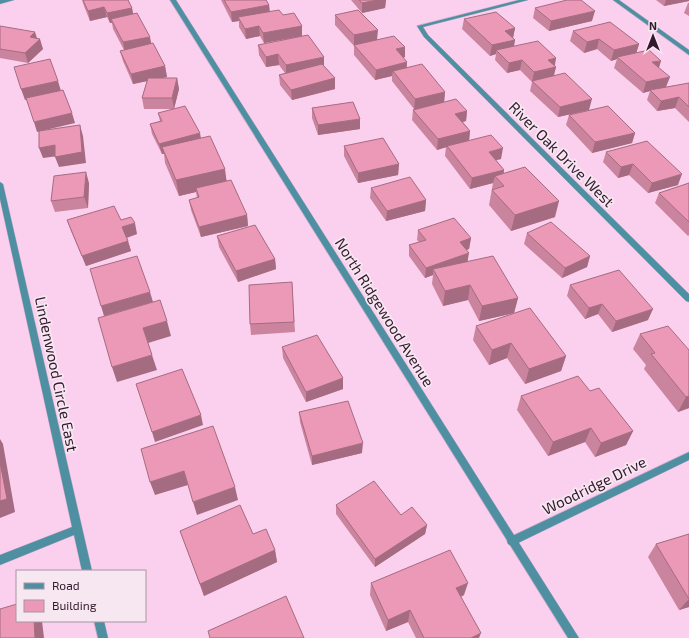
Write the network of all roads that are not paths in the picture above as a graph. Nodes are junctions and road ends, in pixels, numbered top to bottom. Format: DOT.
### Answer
graph roads {
  1 [pos="11,0"];
  2 [pos="173,0"];
  3 [pos="525,0"];
  4 [pos="616,0"];
  5 [pos="0,2"];
  6 [pos="689,53"];
  7 [pos="0,184"];
  8 [pos="689,299"];
  9 [pos="689,456"];
  10 [pos="76,530"];
  11 [pos="512,541"];
  12 [pos="0,560"];
  13 [pos="87,570"];
  14 [pos="99,622"];
  15 [pos="103,638"];
  16 [pos="574,638"];
  1 -- 5 [label="street"];
  2 -- 11 [label="street, North Ridgewood Avenue"];
  3 -- 8 [label="street, River Oak Drive West"];
  4 -- 6 [label="street"];
  7 -- 10 [label="street, Lindenwood Circle East"];
  9 -- 11 [label="street, Woodridge Drive"];
  10 -- 12 [label="street"];
  10 -- 13 [label="street, Lindenwood Circle East"];
  11 -- 16 [label="street, North Ridgewood Avenue"];
  14 -- 15 [label="street"];
}
